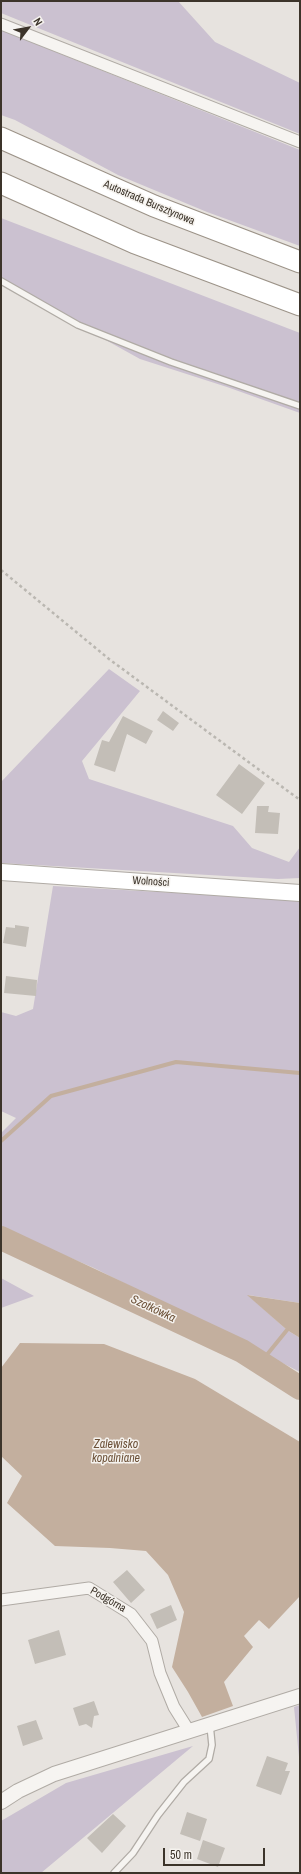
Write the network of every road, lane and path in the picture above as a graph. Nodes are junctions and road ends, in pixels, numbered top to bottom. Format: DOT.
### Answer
graph roads {
  1 [pos="1,24"];
  2 [pos="1,138"];
  3 [pos="300,142"];
  4 [pos="1,183"];
  5 [pos="300,262"];
  6 [pos="1,281"];
  7 [pos="300,305"];
  8 [pos="300,406"];
  9 [pos="1,570"];
  10 [pos="300,800"];
  11 [pos="1,872"];
  12 [pos="300,893"];
  13 [pos="1,1600"];
  14 [pos="300,1696"];
  15 [pos="210,1725"];
  16 [pos="189,1731"];
  17 [pos="1,1802"];
  18 [pos="114,1873"];
  1 -- 3 [label="street"];
  2 -- 5 [label="highway, Autostrada Bursztynowa"];
  4 -- 7 [label="highway"];
  6 -- 8 [label="lane"];
  9 -- 10 [label="path"];
  11 -- 12 [label="main road, Wolności"];
  13 -- 16 [label="street, Podgórna"];
  14 -- 15 [label="street"];
  15 -- 16 [label="street"];
  15 -- 18 [label="lane"];
  16 -- 17 [label="street"];
}
